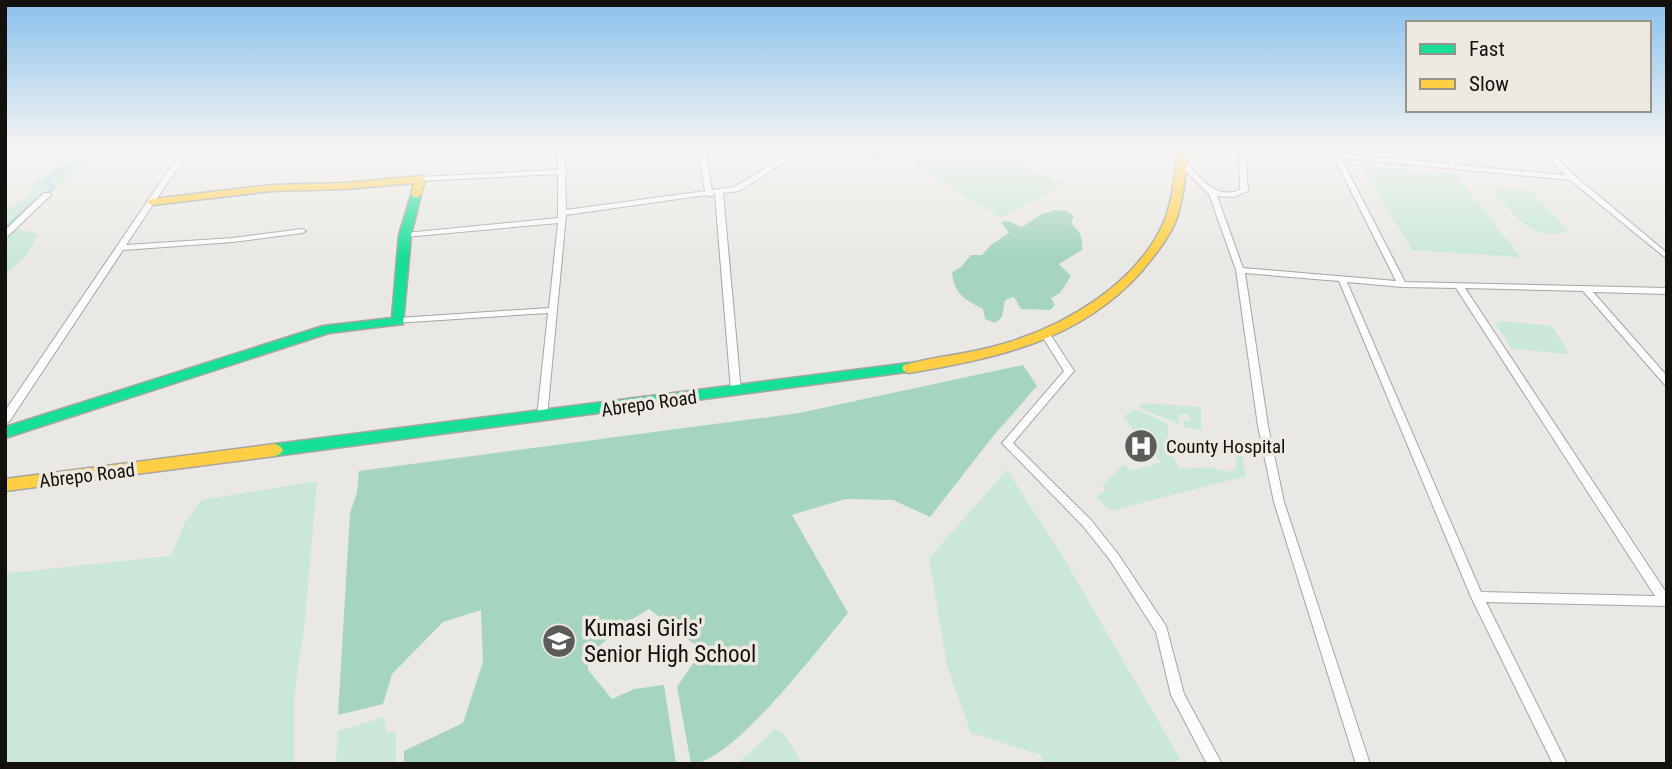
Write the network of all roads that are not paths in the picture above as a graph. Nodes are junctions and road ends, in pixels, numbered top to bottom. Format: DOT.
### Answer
graph roads {
  1 [pos="163,185"];
  2 [pos="358,185"];
  3 [pos="418,185"];
  4 [pos="563,185"];
  5 [pos="711,185"];
  6 [pos="744,185"];
  7 [pos="1176,185"];
  8 [pos="1205,185"];
  9 [pos="1244,185"];
  10 [pos="1351,185"];
  11 [pos="1580,185"];
  12 [pos="1212,193"];
  13 [pos="714,194"];
  14 [pos="47,195"];
  15 [pos="152,202"];
  16 [pos="562,217"];
  17 [pos="302,231"];
  18 [pos="5,234"];
  19 [pos="405,234"];
  20 [pos="120,248"];
  21 [pos="1667,257"];
  22 [pos="1240,270"];
  23 [pos="1342,279"];
  24 [pos="1402,284"];
  25 [pos="1459,286"];
  26 [pos="1585,288"];
  27 [pos="1667,291"];
  28 [pos="553,310"];
  29 [pos="398,321"];
  30 [pos="1047,337"];
  31 [pos="1655,368"];
  32 [pos="1667,369"];
  33 [pos="1667,382"];
  34 [pos="736,391"];
  35 [pos="542,417"];
  36 [pos="5,419"];
  37 [pos="5,433"];
  38 [pos="5,485"];
  39 [pos="1477,597"];
  40 [pos="1666,601"];
  41 [pos="1215,764"];
  42 [pos="1363,764"];
  43 [pos="1560,764"];
  1 -- 15 [label="street"];
  2 -- 15 [label="main road"];
  3 -- 19 [label="main road"];
  4 -- 16 [label="street"];
  5 -- 13 [label="street"];
  6 -- 13 [label="street"];
  7 -- 30 [label="main road, Abrepo Road"];
  8 -- 12 [label="street"];
  9 -- 12 [label="street"];
  10 -- 24 [label="street"];
  11 -- 21 [label="street"];
  12 -- 22 [label="street"];
  13 -- 16 [label="street"];
  13 -- 34 [label="street"];
  14 -- 18 [label="street"];
  15 -- 20 [label="street"];
  16 -- 19 [label="street"];
  16 -- 28 [label="street"];
  17 -- 20 [label="street"];
  19 -- 29 [label="main road"];
  20 -- 36 [label="street"];
  22 -- 23 [label="street"];
  22 -- 42 [label="street"];
  23 -- 24 [label="street"];
  23 -- 39 [label="street"];
  24 -- 25 [label="street"];
  25 -- 26 [label="street"];
  25 -- 40 [label="street"];
  26 -- 27 [label="street"];
  26 -- 31 [label="street"];
  28 -- 29 [label="street"];
  28 -- 35 [label="street"];
  29 -- 37 [label="main road"];
  30 -- 34 [label="main road, Abrepo Road"];
  30 -- 41 [label="street"];
  31 -- 32 [label="street"];
  31 -- 33 [label="street"];
  34 -- 35 [label="main road, Abrepo Road"];
  35 -- 38 [label="main road, Abrepo Road"];
  39 -- 40 [label="street"];
  39 -- 43 [label="street"];
}
